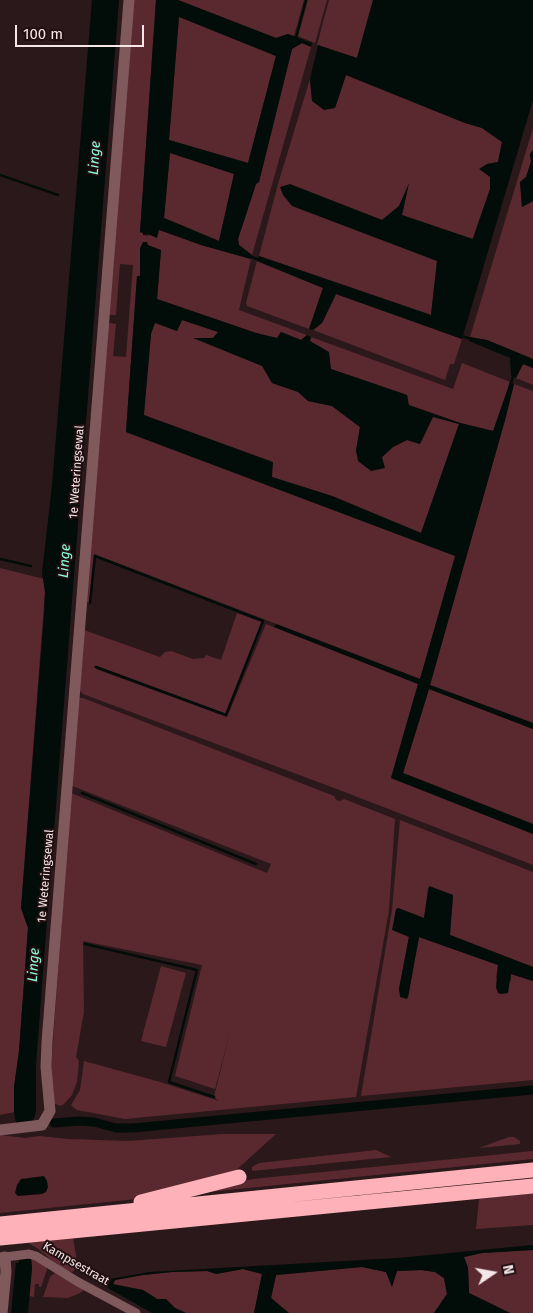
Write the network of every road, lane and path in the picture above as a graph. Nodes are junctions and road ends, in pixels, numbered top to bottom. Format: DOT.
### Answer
graph roads {
  1 [pos="129,0"];
  2 [pos="0,1130"];
  3 [pos="533,1170"];
  4 [pos="239,1177"];
  5 [pos="533,1186"];
  6 [pos="113,1212"];
  7 [pos="0,1224"];
  8 [pos="0,1238"];
  9 [pos="3,1258"];
  10 [pos="2,1313"];
  11 [pos="136,1313"];
  1 -- 2 [label="street, 1e Weteringsewal"];
  3 -- 6 [label="highway"];
  4 -- 6 [label="highway"];
  5 -- 8 [label="highway"];
  6 -- 7 [label="highway"];
  9 -- 10 [label="street"];
  9 -- 11 [label="street, Kampsestraat"];
}
